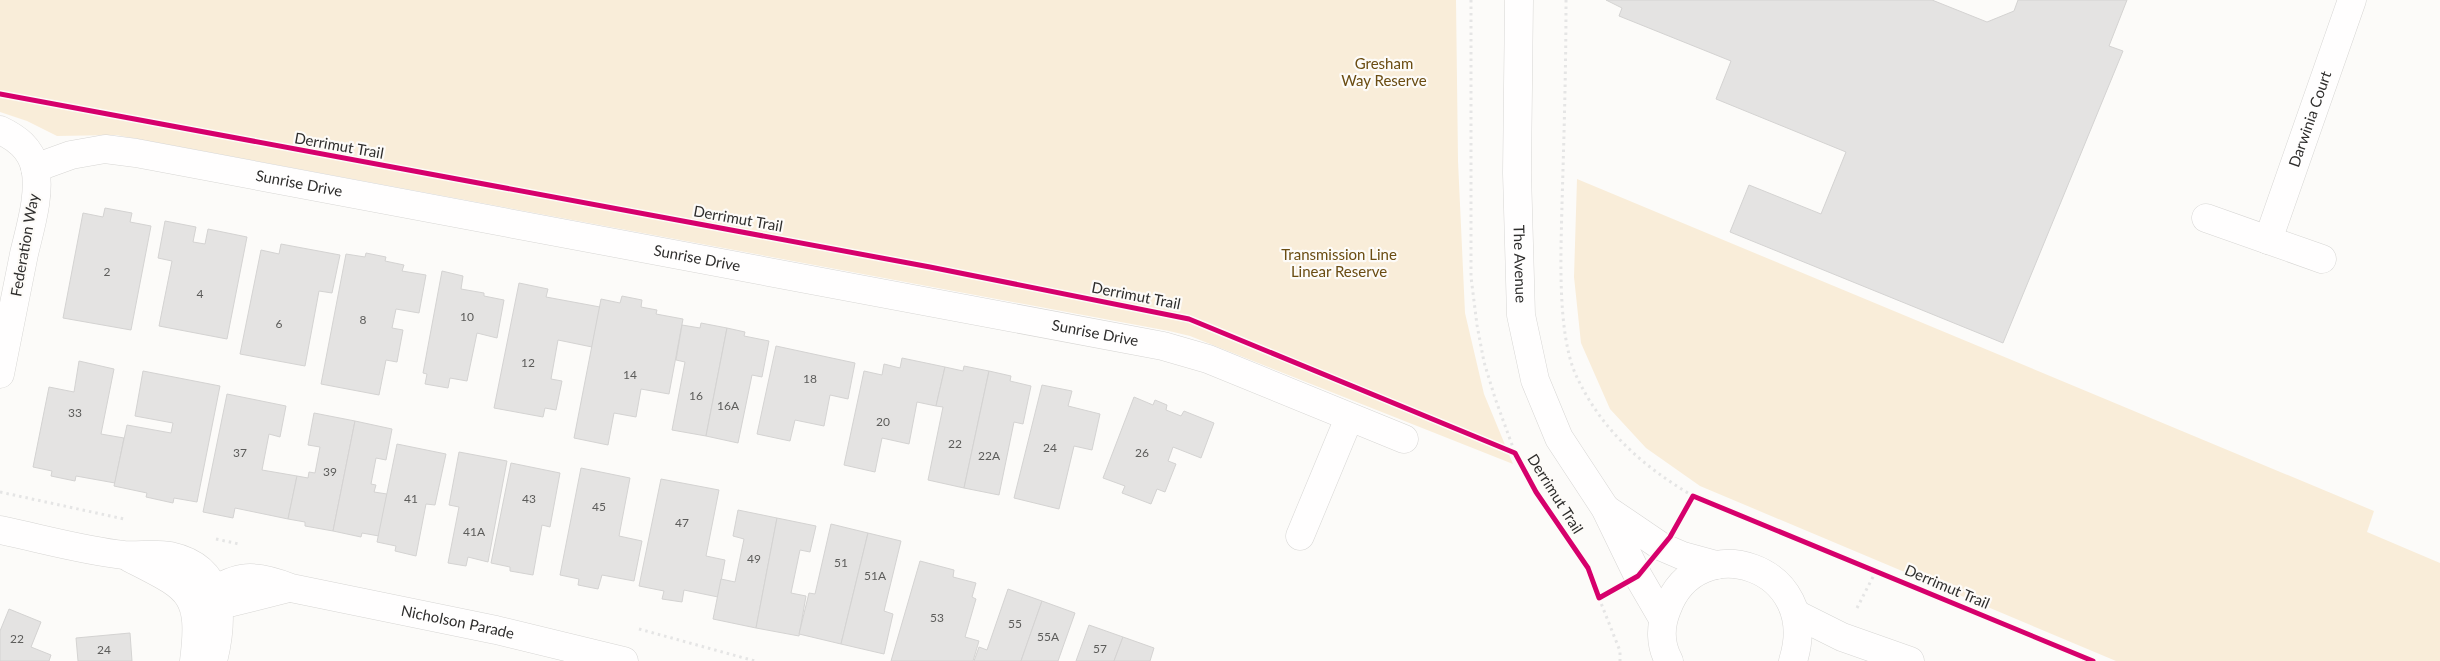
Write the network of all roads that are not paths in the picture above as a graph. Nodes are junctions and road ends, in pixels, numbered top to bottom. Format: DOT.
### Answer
graph roads {
  1 [pos="1518,0"];
  2 [pos="2352,0"];
  3 [pos="0,130"];
  4 [pos="35,168"];
  5 [pos="2206,218"];
  6 [pos="2268,240"];
  7 [pos="2322,259"];
  8 [pos="0,374"];
  9 [pos="1349,418"];
  10 [pos="1404,439"];
  11 [pos="1605,508"];
  12 [pos="0,530"];
  13 [pos="1300,536"];
  14 [pos="1716,565"];
  15 [pos="210,598"];
  16 [pos="1796,614"];
  17 [pos="1663,619"];
  18 [pos="194,661"];
  19 [pos="213,661"];
  20 [pos="624,661"];
  21 [pos="1669,661"];
  22 [pos="1793,661"];
  23 [pos="1910,661"];
  1 -- 11 [label="street, The Avenue"];
  2 -- 6 [label="street, Darwinia Court"];
  3 -- 4 [label="street, Federation Way"];
  4 -- 8 [label="street, Federation Way"];
  4 -- 9 [label="street, Sunrise Drive"];
  5 -- 6 [label="street"];
  6 -- 7 [label="street"];
  9 -- 10 [label="street, Sunrise Drive"];
  9 -- 13 [label="street"];
  11 -- 14 [label="street, The Avenue"];
  11 -- 17 [label="street, The Avenue"];
  12 -- 15 [label="street"];
  14 -- 16 [label="street"];
  14 -- 17 [label="street"];
  15 -- 18 [label="street"];
  15 -- 19 [label="street"];
  15 -- 20 [label="street, Nicholson Parade"];
  16 -- 22 [label="street"];
  16 -- 23 [label="street"];
  17 -- 21 [label="street"];
}
